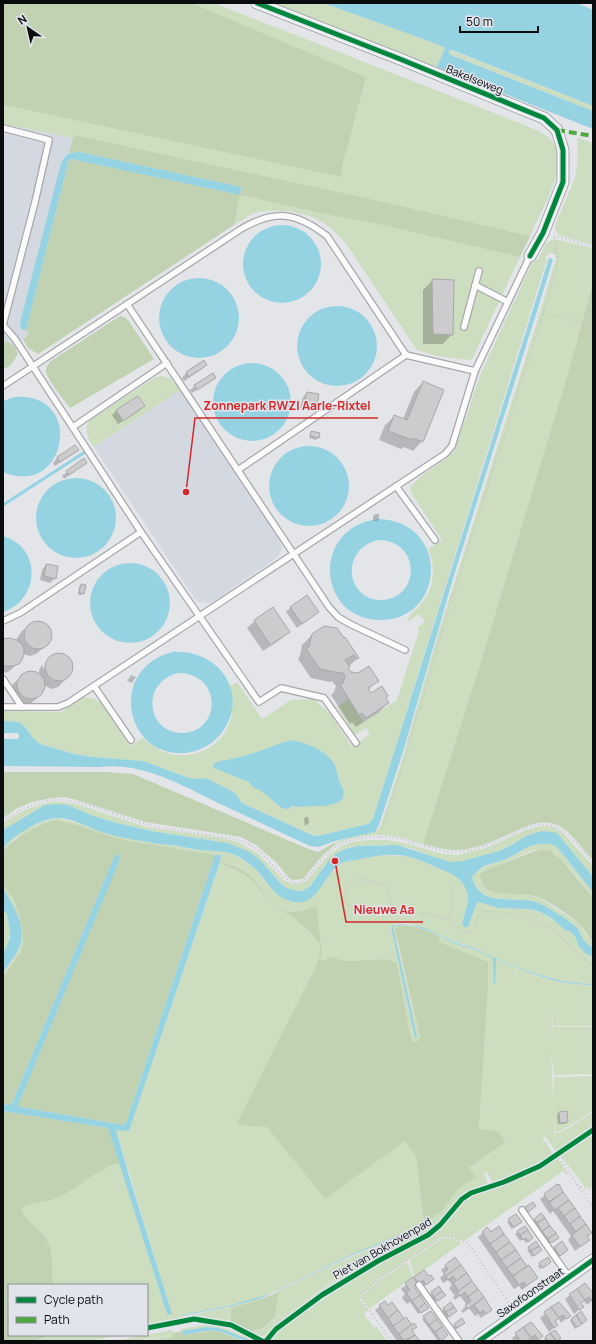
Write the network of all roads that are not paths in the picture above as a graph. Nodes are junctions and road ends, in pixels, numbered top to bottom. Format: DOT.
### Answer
graph roads {
  1 [pos="257,3"];
  2 [pos="3,128"];
  3 [pos="530,256"];
  4 [pos="479,271"];
  5 [pos="475,285"];
  6 [pos="508,302"];
  7 [pos="127,304"];
  8 [pos="3,325"];
  9 [pos="464,327"];
  10 [pos="406,355"];
  11 [pos="167,363"];
  12 [pos="33,366"];
  13 [pos="475,371"];
  14 [pos="3,386"];
  15 [pos="73,427"];
  16 [pos="238,470"];
  17 [pos="396,486"];
  18 [pos="141,532"];
  19 [pos="434,540"];
  20 [pos="294,554"];
  21 [pos="200,616"];
  22 [pos="3,620"];
  23 [pos="405,650"];
  24 [pos="3,679"];
  25 [pos="94,686"];
  26 [pos="3,707"];
  27 [pos="22,707"];
  28 [pos="131,740"];
  29 [pos="356,743"];
  30 [pos="522,1210"];
  31 [pos="593,1260"];
  32 [pos="569,1277"];
  33 [pos="419,1285"];
  34 [pos="459,1341"];
  35 [pos="479,1341"];
  1 -- 3 [label="street, Bakelseweg"];
  2 -- 8 [label="lane"];
  3 -- 6 [label="lane"];
  4 -- 5 [label="lane"];
  5 -- 6 [label="lane"];
  5 -- 9 [label="lane"];
  6 -- 13 [label="lane"];
  7 -- 10 [label="lane"];
  7 -- 11 [label="lane"];
  7 -- 12 [label="lane"];
  8 -- 12 [label="lane"];
  10 -- 13 [label="lane"];
  10 -- 16 [label="lane"];
  11 -- 15 [label="lane"];
  11 -- 16 [label="lane"];
  12 -- 14 [label="lane"];
  12 -- 15 [label="lane"];
  13 -- 17 [label="lane"];
  15 -- 18 [label="lane"];
  16 -- 20 [label="lane"];
  17 -- 19 [label="lane"];
  17 -- 20 [label="lane"];
  18 -- 21 [label="lane"];
  18 -- 22 [label="lane"];
  20 -- 21 [label="lane"];
  20 -- 23 [label="lane"];
  21 -- 25 [label="lane"];
  21 -- 29 [label="lane"];
  24 -- 27 [label="lane"];
  25 -- 27 [label="lane"];
  25 -- 28 [label="lane"];
  26 -- 27 [label="lane"];
  30 -- 32 [label="lane, Saxofoonstraat"];
  31 -- 32 [label="street, Saxofoonstraat"];
  32 -- 35 [label="street, Saxofoonstraat"];
  33 -- 34 [label="lane"];
}
